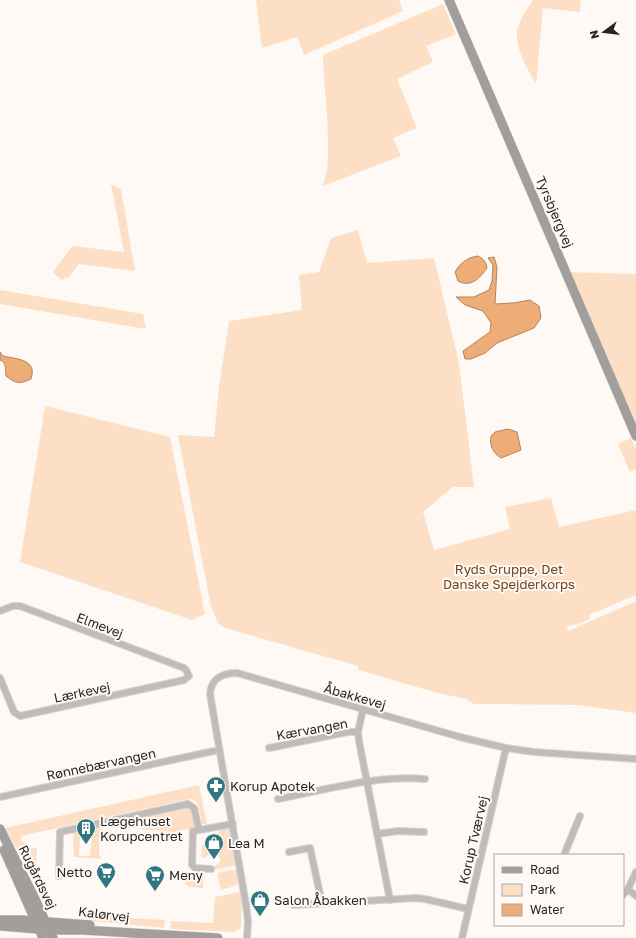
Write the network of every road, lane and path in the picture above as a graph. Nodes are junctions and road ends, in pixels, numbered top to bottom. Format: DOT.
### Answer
graph roads {
  1 [pos="449,0"];
  2 [pos="636,436"];
  3 [pos="0,611"];
  4 [pos="189,676"];
  5 [pos="0,678"];
  6 [pos="363,710"];
  7 [pos="358,732"];
  8 [pos="269,748"];
  9 [pos="506,748"];
  10 [pos="214,751"];
  11 [pos="207,752"];
  12 [pos="636,759"];
  13 [pos="208,760"];
  14 [pos="424,780"];
  15 [pos="367,782"];
  16 [pos="0,797"];
  17 [pos="278,799"];
  18 [pos="580,816"];
  19 [pos="233,824"];
  20 [pos="0,829"];
  21 [pos="199,830"];
  22 [pos="424,832"];
  23 [pos="377,834"];
  24 [pos="0,840"];
  25 [pos="289,852"];
  26 [pos="6,854"];
  27 [pos="564,854"];
  28 [pos="211,869"];
  29 [pos="636,872"];
  30 [pos="59,876"];
  31 [pos="17,879"];
  32 [pos="628,889"];
  33 [pos="624,894"];
  34 [pos="636,896"];
  35 [pos="390,900"];
  36 [pos="322,903"];
  37 [pos="294,905"];
  38 [pos="468,909"];
  39 [pos="0,920"];
  40 [pos="19,920"];
  41 [pos="0,926"];
  42 [pos="44,930"];
  43 [pos="157,936"];
  44 [pos="218,938"];
  45 [pos="247,938"];
  46 [pos="462,938"];
  1 -- 2 [label="street, Tyrsbjergvej"];
  3 -- 4 [label="street, Elmevej"];
  4 -- 5 [label="street, Lærkevej"];
  6 -- 7 [label="street"];
  6 -- 9 [label="street, Åbakkevej"];
  6 -- 19 [label="street, Åbakkevej"];
  7 -- 8 [label="street, Kærvangen"];
  7 -- 15 [label="street"];
  9 -- 12 [label="street, Åbakkevej"];
  9 -- 38 [label="street, Korup Tværvej"];
  10 -- 11 [label="street, Rønnebærvangen"];
  11 -- 13 [label="street"];
  11 -- 16 [label="street, Rønnebærvangen"];
  14 -- 15 [label="street"];
  15 -- 17 [label="street"];
  15 -- 23 [label="street"];
  18 -- 27 [label="street"];
  19 -- 21 [label="street"];
  19 -- 45 [label="street, Åbakkevej"];
  20 -- 42 [label="street, Rugårdsvej"];
  21 -- 28 [label="street"];
  21 -- 30 [label="street"];
  22 -- 23 [label="street"];
  23 -- 35 [label="street"];
  24 -- 26 [label="street, Rugårdsvej"];
  25 -- 36 [label="street"];
  26 -- 31 [label="street, Rugårdsvej"];
  26 -- 42 [label="street"];
  29 -- 32 [label="street"];
  31 -- 40 [label="street"];
  31 -- 42 [label="street, Rugårdsvej"];
  32 -- 33 [label="street"];
  32 -- 34 [label="street"];
  35 -- 36 [label="street"];
  35 -- 38 [label="street"];
  36 -- 37 [label="street"];
  38 -- 46 [label="street, Korup Tværvej"];
  39 -- 40 [label="street, Kalørvej"];
  40 -- 42 [label="street, Kalørvej"];
  41 -- 42 [label="street, Kalørvej"];
  42 -- 43 [label="street, Kalørvej"];
  43 -- 44 [label="street, Kalørvej"];
}
